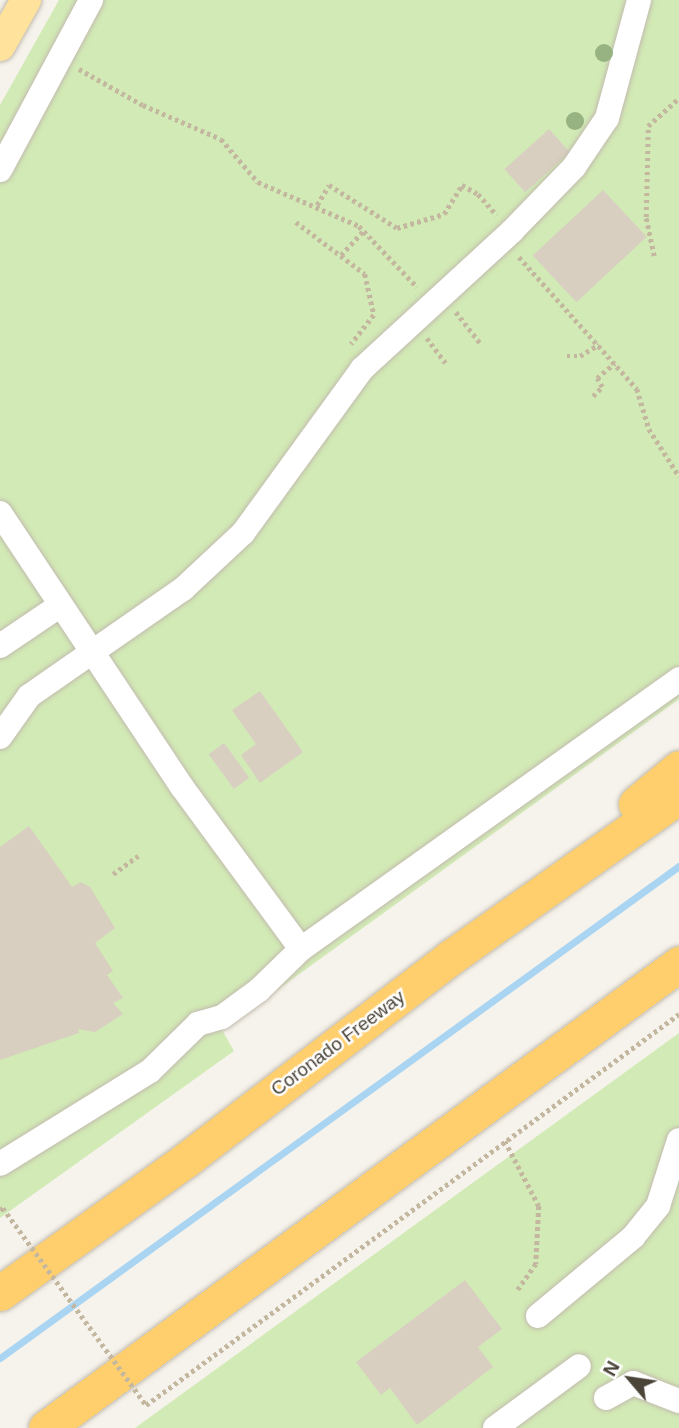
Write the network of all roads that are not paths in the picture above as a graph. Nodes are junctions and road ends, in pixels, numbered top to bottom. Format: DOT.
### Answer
graph roads {
  1 [pos="26,0"];
  2 [pos="91,0"];
  3 [pos="639,0"];
  4 [pos="0,46"];
  5 [pos="0,170"];
  6 [pos="0,513"];
  7 [pos="59,606"];
  8 [pos="0,646"];
  9 [pos="92,656"];
  10 [pos="679,679"];
  11 [pos="0,737"];
  12 [pos="679,768"];
  13 [pos="679,796"];
  14 [pos="300,949"];
  15 [pos="451,957"];
  16 [pos="679,964"];
  17 [pos="679,976"];
  18 [pos="510,1091"];
  19 [pos="679,1140"];
  20 [pos="0,1164"];
  21 [pos="0,1293"];
  22 [pos="537,1316"];
  23 [pos="579,1366"];
  24 [pos="606,1398"];
  25 [pos="679,1401"];
  26 [pos="46,1428"];
  27 [pos="495,1428"];
  1 -- 4 [label="main road"];
  2 -- 5 [label="street"];
  3 -- 9 [label="street"];
  6 -- 7 [label="street"];
  7 -- 8 [label="street"];
  7 -- 9 [label="street"];
  9 -- 11 [label="street"];
  9 -- 14 [label="street"];
  10 -- 14 [label="street"];
  12 -- 15 [label="highway"];
  13 -- 15 [label="highway, Coronado Freeway"];
  14 -- 20 [label="street"];
  15 -- 21 [label="highway, Coronado Freeway"];
  16 -- 18 [label="highway"];
  17 -- 18 [label="highway"];
  18 -- 26 [label="highway"];
  19 -- 22 [label="street"];
  23 -- 27 [label="street"];
  24 -- 25 [label="street"];
}
